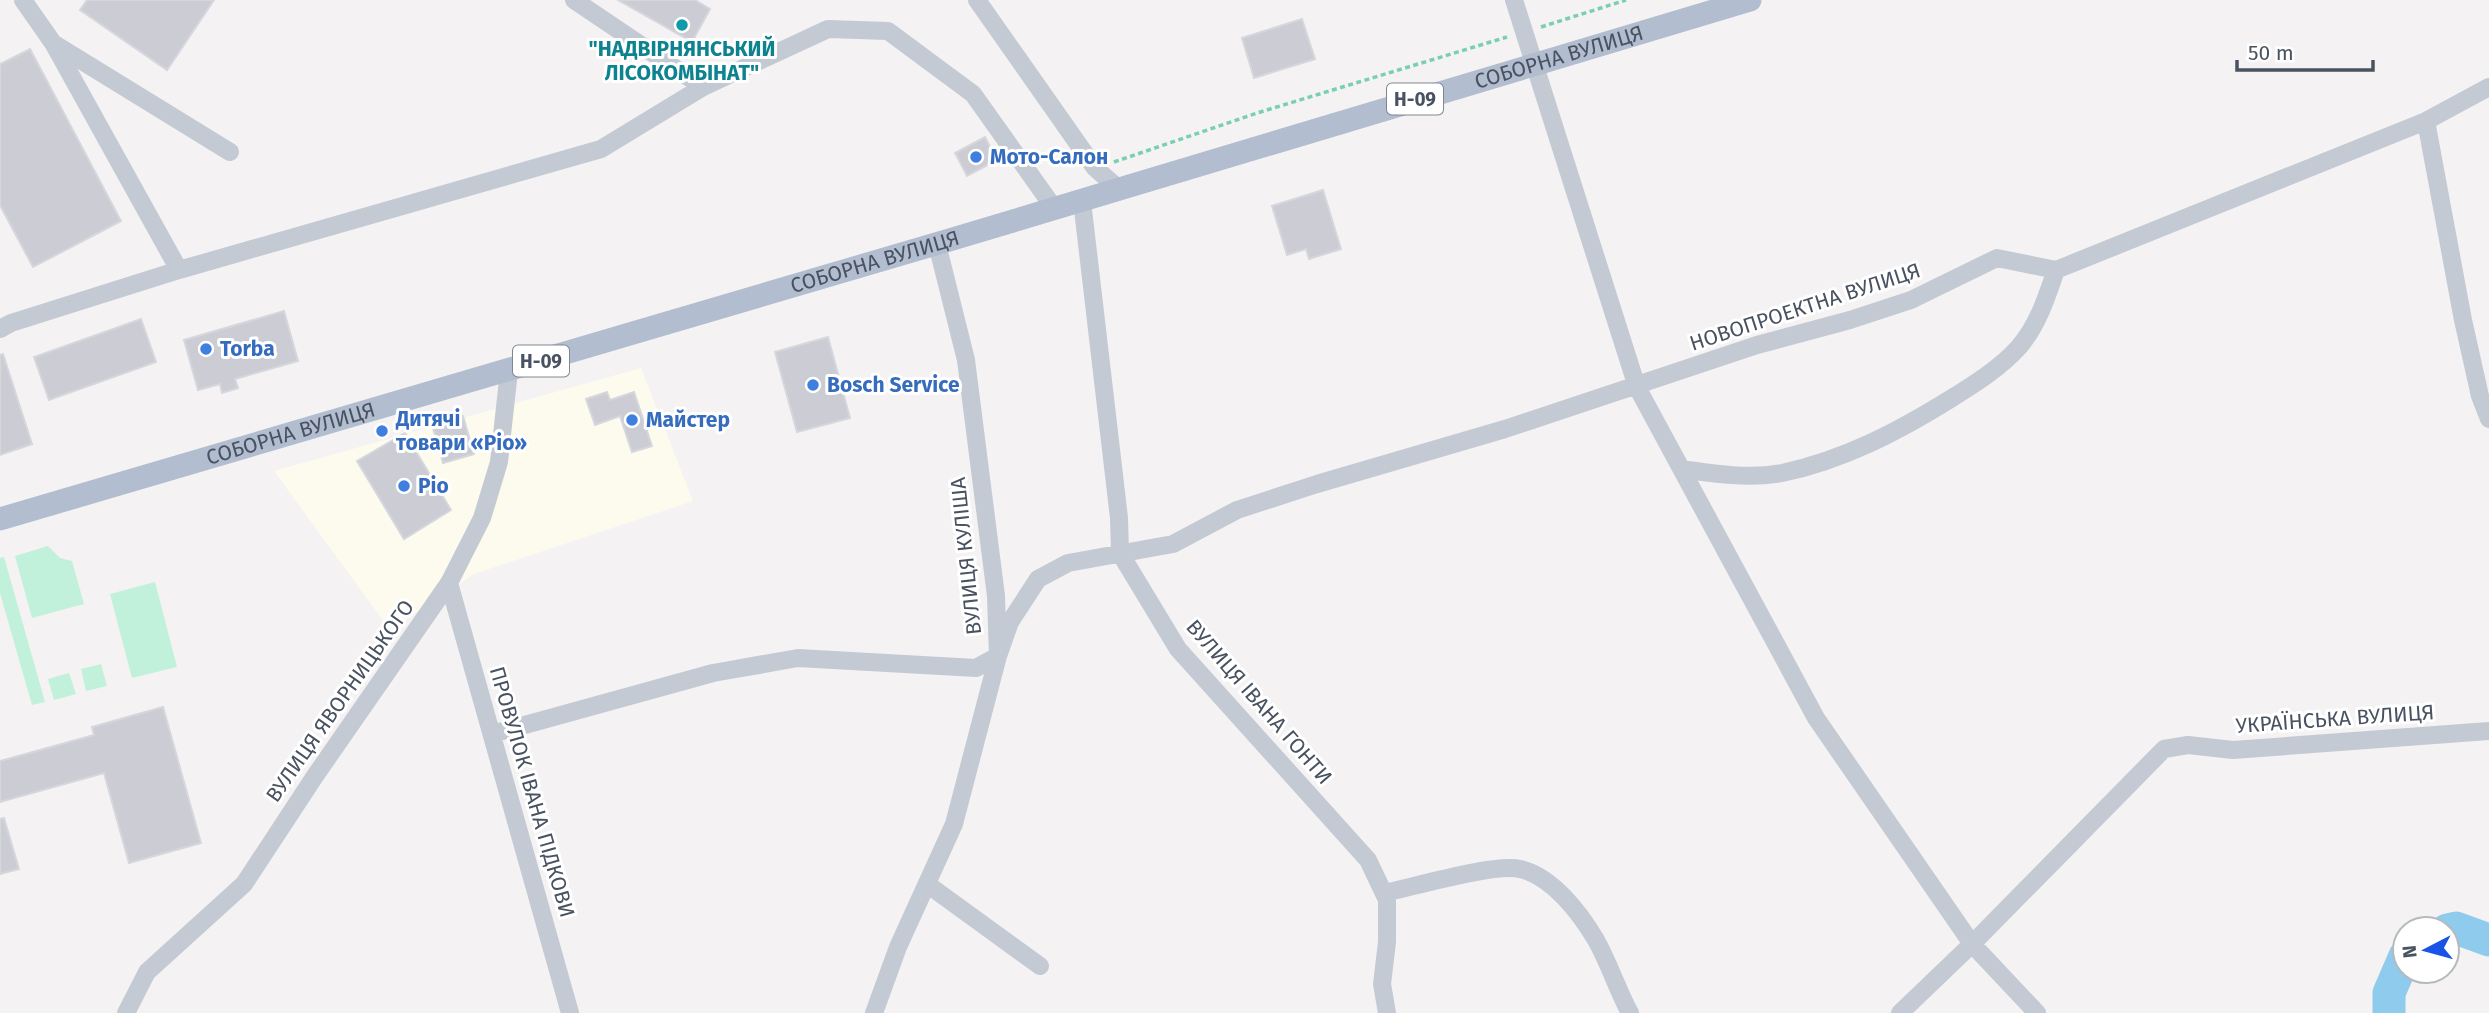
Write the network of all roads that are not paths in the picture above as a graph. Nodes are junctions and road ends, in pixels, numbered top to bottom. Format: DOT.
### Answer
graph roads {
  1 [pos="23,0"];
  2 [pos="574,0"];
  3 [pos="976,0"];
  4 [pos="1514,0"];
  5 [pos="1746,0"];
  6 [pos="53,43"];
  7 [pos="1535,63"];
  8 [pos="703,87"];
  9 [pos="2489,87"];
  10 [pos="2427,121"];
  11 [pos="230,152"];
  12 [pos="1119,189"];
  13 [pos="1082,201"];
  14 [pos="1054,208"];
  15 [pos="937,244"];
  16 [pos="178,270"];
  17 [pos="2056,270"];
  18 [pos="0,329"];
  19 [pos="509,370"];
  20 [pos="1637,387"];
  21 [pos="2489,419"];
  22 [pos="1682,470"];
  23 [pos="0,519"];
  24 [pos="1120,553"];
  25 [pos="449,583"];
  26 [pos="998,656"];
  27 [pos="2489,732"];
  28 [pos="492,734"];
  29 [pos="927,884"];
  30 [pos="1384,893"];
  31 [pos="1972,944"];
  32 [pos="1040,966"];
  33 [pos="126,1013"];
  34 [pos="570,1013"];
  35 [pos="874,1013"];
  36 [pos="1387,1013"];
  37 [pos="1630,1013"];
  38 [pos="1900,1013"];
  39 [pos="2037,1013"];
  1 -- 6 [label="street"];
  2 -- 8 [label="street"];
  3 -- 12 [label="street"];
  4 -- 7 [label="street"];
  5 -- 7 [label="main road, СОБОРНА ВУЛИЦЯ / Н-09"];
  6 -- 11 [label="street"];
  6 -- 16 [label="street"];
  7 -- 12 [label="main road, СОБОРНА ВУЛИЦЯ / Н-09"];
  7 -- 20 [label="street"];
  8 -- 14 [label="street"];
  8 -- 16 [label="street"];
  9 -- 10 [label="street"];
  10 -- 17 [label="street"];
  10 -- 21 [label="street"];
  12 -- 13 [label="main road, СОБОРНА ВУЛИЦЯ / Н-09"];
  13 -- 14 [label="main road, СОБОРНА ВУЛИЦЯ / Н-09"];
  13 -- 24 [label="street, ВУЛИЦЯ ІВАНА ГОНТИ"];
  14 -- 15 [label="main road, СОБОРНА ВУЛИЦЯ / Н-09"];
  15 -- 19 [label="main road, СОБОРНА ВУЛИЦЯ / Н-09"];
  15 -- 26 [label="street, ВУЛИЦЯ КУЛІША"];
  16 -- 18 [label="street"];
  17 -- 20 [label="street, НОВОПРОЕКТНА ВУЛИЦЯ"];
  17 -- 22 [label="street"];
  19 -- 23 [label="main road, СОБОРНА ВУЛИЦЯ / Н-09"];
  19 -- 25 [label="street, ВУЛИЦЯ ЯВОРНИЦЬКОГО"];
  20 -- 22 [label="street"];
  20 -- 24 [label="street, НОВОПРОЕКТНА ВУЛИЦЯ"];
  22 -- 31 [label="street"];
  24 -- 26 [label="street, НОВОПРОЕКТНА ВУЛИЦЯ"];
  24 -- 30 [label="street, ВУЛИЦЯ ІВАНА ГОНТИ"];
  25 -- 28 [label="street, ПРОВУЛОК ІВАНА ПІДКОВИ"];
  25 -- 33 [label="street, ВУЛИЦЯ ЯВОРНИЦЬКОГО"];
  26 -- 28 [label="street"];
  26 -- 29 [label="street, ВУЛИЦЯ КУЛІША"];
  27 -- 31 [label="street, УКРАЇНСЬКА ВУЛИЦЯ"];
  28 -- 34 [label="street, ПРОВУЛОК ІВАНА ПІДКОВИ"];
  29 -- 32 [label="street"];
  29 -- 35 [label="street, ВУЛИЦЯ КУЛІША"];
  30 -- 36 [label="street, ВУЛИЦЯ ІВАНА ГОНТИ"];
  30 -- 37 [label="street"];
  31 -- 38 [label="street, УКРАЇНСЬКА ВУЛИЦЯ"];
  31 -- 39 [label="street"];
}
